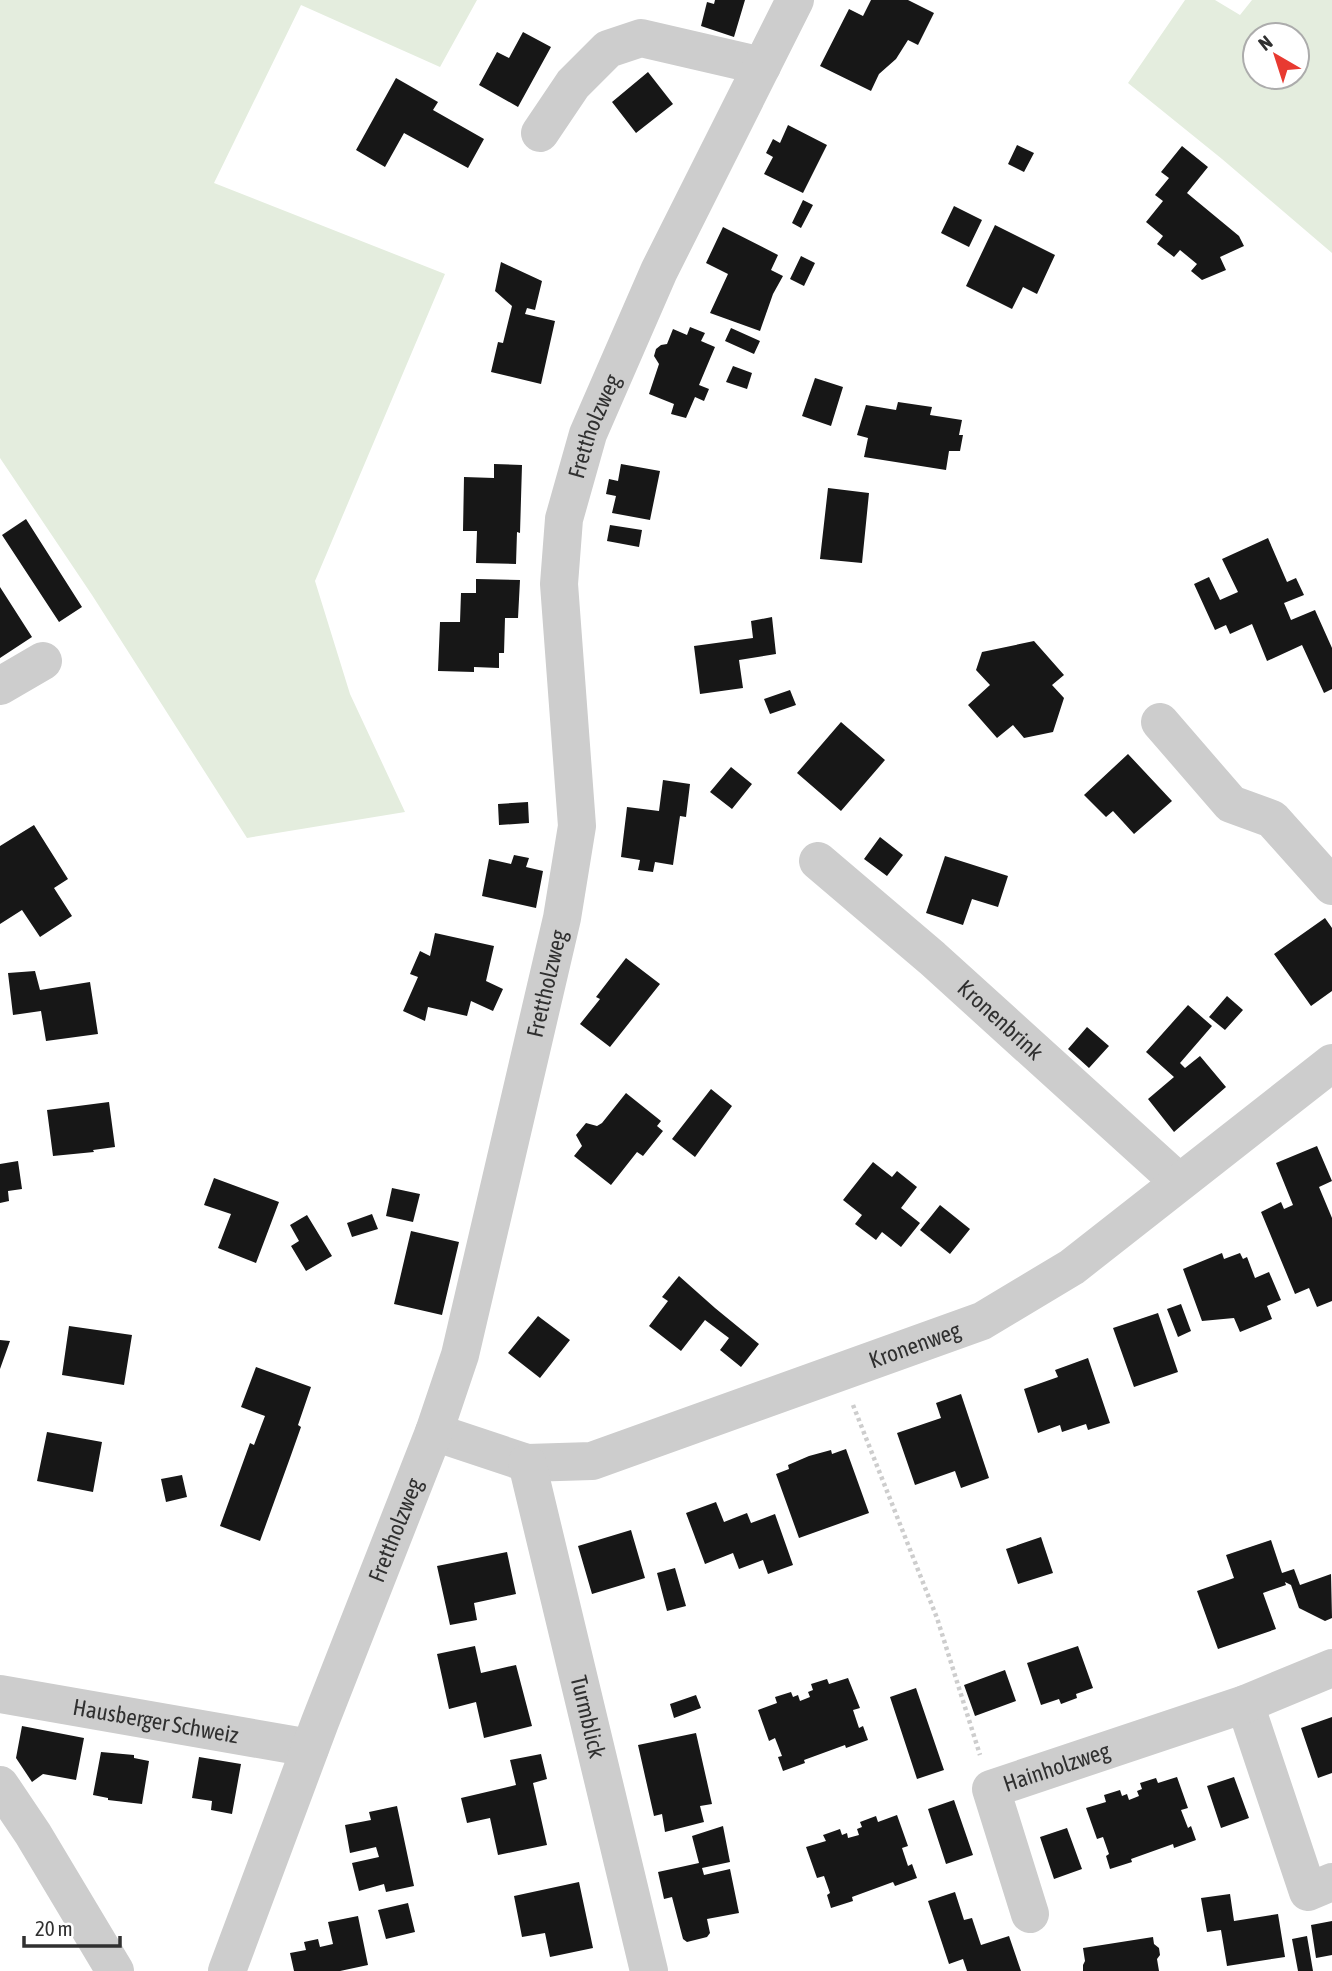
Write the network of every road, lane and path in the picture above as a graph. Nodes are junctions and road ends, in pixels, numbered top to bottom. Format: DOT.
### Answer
graph roads {
  1 [pos="795,0"];
  2 [pos="762,66"];
  3 [pos="540,133"];
  4 [pos="43,661"];
  5 [pos="0,686"];
  6 [pos="1160,722"];
  7 [pos="818,861"];
  8 [pos="1332,886"];
  9 [pos="1332,1063"];
  10 [pos="1179,1182"];
  11 [pos="840,1372"];
  12 [pos="434,1432"];
  13 [pos="527,1463"];
  14 [pos="1332,1668"];
  15 [pos="0,1694"];
  16 [pos="1245,1704"];
  17 [pos="310,1748"];
  18 [pos="0,1785"];
  19 [pos="991,1789"];
  20 [pos="1332,1882"];
  21 [pos="1030,1914"];
  22 [pos="115,1971"];
  23 [pos="227,1971"];
  24 [pos="649,1971"];
  1 -- 2 [label="street, Frettholzweg"];
  2 -- 3 [label="street"];
  2 -- 12 [label="street, Frettholzweg"];
  4 -- 5 [label="street"];
  6 -- 8 [label="street"];
  7 -- 10 [label="street, Kronenbrink"];
  9 -- 10 [label="street, Kronenweg"];
  10 -- 11 [label="street, Kronenweg"];
  11 -- 13 [label="street, Kronenweg"];
  11 -- 19 [label="path"];
  12 -- 13 [label="street, Kronenweg"];
  12 -- 17 [label="street, Frettholzweg"];
  13 -- 24 [label="street, Turmblick"];
  14 -- 16 [label="street, Hainholzweg"];
  15 -- 17 [label="street, Hausberger Schweiz"];
  16 -- 19 [label="street, Hainholzweg"];
  16 -- 20 [label="street"];
  17 -- 23 [label="street, Frettholzweg"];
  18 -- 22 [label="street"];
  19 -- 21 [label="street, Hainholzweg"];
}
